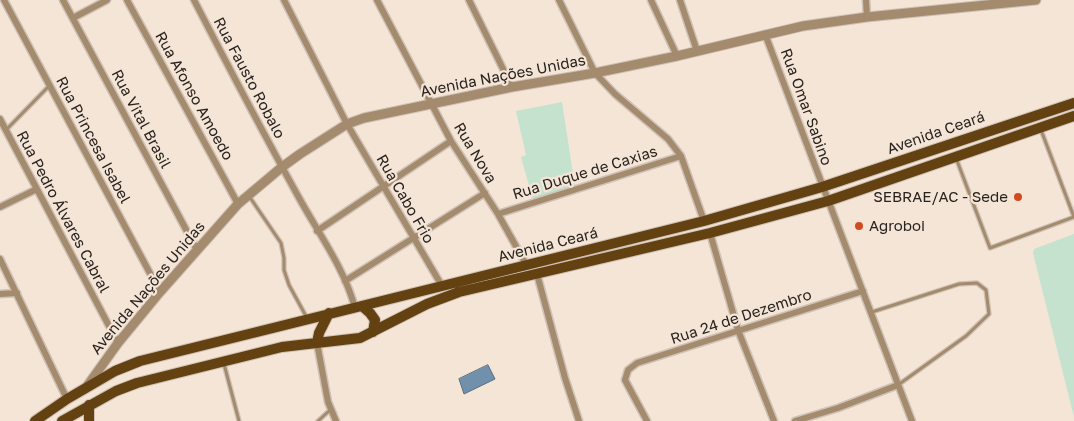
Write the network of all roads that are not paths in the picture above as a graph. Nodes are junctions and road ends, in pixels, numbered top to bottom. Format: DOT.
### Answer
graph roads {
  1 [pos="4,0"];
  2 [pos="63,0"];
  3 [pos="107,0"];
  4 [pos="127,0"];
  5 [pos="194,0"];
  6 [pos="284,0"];
  7 [pos="377,0"];
  8 [pos="468,0"];
  9 [pos="559,0"];
  10 [pos="651,0"];
  11 [pos="680,0"];
  12 [pos="866,0"];
  13 [pos="1036,0"];
  14 [pos="972,3"];
  15 [pos="867,17"];
  16 [pos="73,18"];
  17 [pos="766,34"];
  18 [pos="697,51"];
  19 [pos="677,56"];
  20 [pos="595,73"];
  21 [pos="49,86"];
  22 [pos="512,87"];
  23 [pos="1074,103"];
  24 [pos="432,104"];
  25 [pos="1074,116"];
  26 [pos="0,119"];
  27 [pos="347,124"];
  28 [pos="1041,128"];
  29 [pos="6,130"];
  30 [pos="451,140"];
  31 [pos="681,156"];
  32 [pos="956,157"];
  33 [pos="282,167"];
  34 [pos="383,186"];
  35 [pos="822,187"];
  36 [pos="37,189"];
  37 [pos="484,193"];
  38 [pos="249,195"];
  39 [pos="828,201"];
  40 [pos="238,204"];
  41 [pos="0,207"];
  42 [pos="498,214"];
  43 [pos="704,221"];
  44 [pos="317,231"];
  45 [pos="710,233"];
  46 [pos="413,237"];
  47 [pos="197,250"];
  48 [pos="0,259"];
  49 [pos="527,266"];
  50 [pos="537,274"];
  51 [pos="345,281"];
  52 [pos="442,286"];
  53 [pos="863,291"];
  54 [pos="160,292"];
  55 [pos="17,293"];
  56 [pos="0,294"];
  57 [pos="359,307"];
  58 [pos="871,312"];
  59 [pos="330,313"];
  60 [pos="308,319"];
  61 [pos="738,330"];
  62 [pos="372,332"];
  63 [pos="118,343"];
  64 [pos="317,343"];
  65 [pos="223,361"];
  66 [pos="898,385"];
  67 [pos="85,389"];
  68 [pos="67,399"];
  69 [pos="90,405"];
  70 [pos="330,409"];
  71 [pos="79,417"];
  72 [pos="35,421"];
  73 [pos="62,421"];
  74 [pos="89,421"];
  75 [pos="239,421"];
  76 [pos="318,421"];
  77 [pos="336,421"];
  78 [pos="579,421"];
  79 [pos="647,421"];
  80 [pos="774,421"];
  81 [pos="795,421"];
  82 [pos="912,421"];
  1 -- 21 [label="street, Rua Princesa Isabel"];
  2 -- 16 [label="street, Rua Vital Brasil"];
  3 -- 16 [label="street"];
  4 -- 40 [label="street, Rua Afonso Amoedo"];
  5 -- 33 [label="street, Rua Fausto Robalo"];
  6 -- 27 [label="street, Rua Cabo Frio"];
  7 -- 24 [label="street, Rua Nova"];
  8 -- 22 [label="street"];
  9 -- 20 [label="street"];
  10 -- 19 [label="street"];
  11 -- 18 [label="street"];
  12 -- 15 [label="street"];
  13 -- 14 [label="street, Avenida Nações Unidas"];
  14 -- 15 [label="street, Avenida Nações Unidas"];
  15 -- 17 [label="street, Avenida Nações Unidas"];
  16 -- 47 [label="street, Rua Vital Brasil"];
  17 -- 18 [label="street, Avenida Nações Unidas"];
  17 -- 35 [label="street, Rua Omar Sabino"];
  18 -- 19 [label="street, Avenida Nações Unidas"];
  19 -- 20 [label="street, Avenida Nações Unidas"];
  20 -- 22 [label="street, Avenida Nações Unidas"];
  20 -- 31 [label="street"];
  21 -- 29 [label="lane"];
  21 -- 54 [label="street, Rua Princesa Isabel"];
  22 -- 24 [label="street, Avenida Nações Unidas"];
  23 -- 35 [label="main road, Avenida Ceará"];
  24 -- 27 [label="street, Avenida Nações Unidas"];
  24 -- 30 [label="street, Rua Nova"];
  25 -- 28 [label="main road, Avenida Ceará"];
  26 -- 29 [label="street, Rua Pedro Álvares Cabral"];
  27 -- 33 [label="street, Avenida Nações Unidas"];
  27 -- 34 [label="street, Rua Cabo Frio"];
  28 -- 32 [label="main road, Avenida Ceará"];
  28 -- 32 [label="lane"];
  29 -- 36 [label="street, Rua Pedro Álvares Cabral"];
  30 -- 34 [label="street"];
  30 -- 37 [label="street, Rua Nova"];
  31 -- 42 [label="street, Rua Duque de Caxias"];
  31 -- 43 [label="street"];
  32 -- 39 [label="main road, Avenida Ceará"];
  33 -- 38 [label="street, Avenida Nações Unidas"];
  33 -- 44 [label="street, Rua Fausto Robalo"];
  34 -- 44 [label="street"];
  34 -- 46 [label="street, Rua Cabo Frio"];
  35 -- 39 [label="street, Rua Omar Sabino"];
  35 -- 43 [label="main road, Avenida Ceará"];
  36 -- 41 [label="street"];
  36 -- 63 [label="street, Rua Pedro Álvares Cabral"];
  37 -- 42 [label="street, Rua Nova"];
  37 -- 46 [label="street"];
  38 -- 40 [label="street, Avenida Nações Unidas"];
  38 -- 60 [label="lane"];
  39 -- 45 [label="main road, Avenida Ceará"];
  39 -- 53 [label="street, Rua Omar Sabino"];
  40 -- 47 [label="street, Avenida Nações Unidas"];
  42 -- 49 [label="street, Rua Nova"];
  43 -- 49 [label="main road, Avenida Ceará"];
  44 -- 51 [label="street, Rua Fausto Robalo"];
  45 -- 50 [label="main road, Avenida Ceará"];
  45 -- 61 [label="street"];
  46 -- 51 [label="street"];
  46 -- 52 [label="street, Rua Cabo Frio"];
  47 -- 54 [label="street, Avenida Nações Unidas"];
  48 -- 55 [label="street"];
  49 -- 52 [label="main road, Avenida Ceará"];
  50 -- 62 [label="main road, Avenida Ceará"];
  50 -- 78 [label="street"];
  51 -- 57 [label="street, Rua Fausto Robalo"];
  52 -- 57 [label="main road, Avenida Ceará"];
  53 -- 58 [label="street, Rua Omar Sabino"];
  53 -- 61 [label="street, Rua 24 de Dezembro"];
  54 -- 63 [label="street, Avenida Nações Unidas"];
  55 -- 56 [label="street"];
  55 -- 68 [label="street"];
  57 -- 59 [label="main road, Avenida Ceará"];
  57 -- 62 [label="main road"];
  58 -- 66 [label="street, Rua Omar Sabino"];
  58 -- 66 [label="lane"];
  59 -- 60 [label="main road, Avenida Ceará"];
  59 -- 64 [label="main road"];
  60 -- 67 [label="main road, Avenida Ceará"];
  61 -- 79 [label="street, Rua 24 de Dezembro"];
  61 -- 80 [label="street"];
  62 -- 64 [label="main road, Avenida Ceará"];
  63 -- 67 [label="street, Avenida Nações Unidas"];
  64 -- 65 [label="main road, Avenida Ceará"];
  64 -- 70 [label="street"];
  65 -- 69 [label="main road, Avenida Ceará"];
  65 -- 75 [label="lane"];
  66 -- 81 [label="street"];
  66 -- 82 [label="street, Rua Omar Sabino"];
  67 -- 68 [label="main road, Avenida Ceará"];
  67 -- 71 [label="main road"];
  68 -- 72 [label="main road, Avenida Ceará"];
  69 -- 71 [label="main road, Avenida Ceará"];
  69 -- 74 [label="main road"];
  70 -- 76 [label="lane"];
  70 -- 77 [label="street"];
  71 -- 73 [label="main road, Avenida Ceará"];
}
